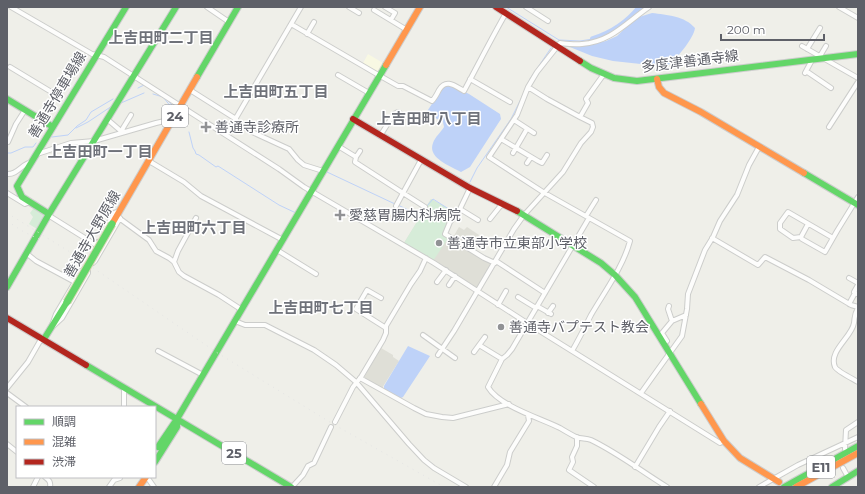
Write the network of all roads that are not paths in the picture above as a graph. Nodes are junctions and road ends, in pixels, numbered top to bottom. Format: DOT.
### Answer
graph roads {
  1 [pos="11,7"];
  2 [pos="126,7"];
  3 [pos="176,7"];
  4 [pos="207,7"];
  5 [pos="238,7"];
  6 [pos="301,7"];
  7 [pos="349,7"];
  8 [pos="385,7"];
  9 [pos="420,7"];
  10 [pos="496,7"];
  11 [pos="526,7"];
  12 [pos="649,7"];
  13 [pos="838,7"];
  14 [pos="374,10"];
  15 [pos="505,10"];
  16 [pos="359,13"];
  17 [pos="858,18"];
  18 [pos="548,21"];
  19 [pos="229,22"];
  20 [pos="314,22"];
  21 [pos="291,24"];
  22 [pos="820,28"];
  23 [pos="408,29"];
  24 [pos="307,34"];
  25 [pos="802,46"];
  26 [pos="826,46"];
  27 [pos="557,47"];
  28 [pos="807,49"];
  29 [pos="858,54"];
  30 [pos="97,55"];
  31 [pos="822,57"];
  32 [pos="812,60"];
  33 [pos="10,67"];
  34 [pos="338,74"];
  35 [pos="604,74"];
  36 [pos="134,76"];
  37 [pos="379,76"];
  38 [pos="858,78"];
  39 [pos="657,79"];
  40 [pos="470,80"];
  41 [pos="858,82"];
  42 [pos="528,86"];
  43 [pos="831,88"];
  44 [pos="190,90"];
  45 [pos="369,93"];
  46 [pos="58,96"];
  47 [pos="7,99"];
  48 [pos="510,102"];
  49 [pos="181,105"];
  50 [pos="25,110"];
  51 [pos="131,115"];
  52 [pos="580,117"];
  53 [pos="236,119"];
  54 [pos="353,119"];
  55 [pos="107,120"];
  56 [pos="514,120"];
  57 [pos="172,121"];
  58 [pos="414,121"];
  59 [pos="53,127"];
  60 [pos="829,128"];
  61 [pos="527,129"];
  62 [pos="122,132"];
  63 [pos="534,133"];
  64 [pos="226,135"];
  65 [pos="380,136"];
  66 [pos="501,139"];
  67 [pos="94,141"];
  68 [pos="8,142"];
  69 [pos="338,146"];
  70 [pos="760,147"];
  71 [pos="516,148"];
  72 [pos="360,151"];
  73 [pos="513,153"];
  74 [pos="36,155"];
  75 [pos="547,155"];
  76 [pos="356,157"];
  77 [pos="531,157"];
  78 [pos="422,160"];
  79 [pos="149,161"];
  80 [pos="527,162"];
  81 [pos="24,170"];
  82 [pos="323,171"];
  83 [pos="7,174"];
  84 [pos="21,181"];
  85 [pos="470,188"];
  86 [pos="10,191"];
  87 [pos="311,191"];
  88 [pos="543,192"];
  89 [pos="403,193"];
  90 [pos="596,200"];
  91 [pos="30,202"];
  92 [pos="857,202"];
  93 [pos="502,204"];
  94 [pos="397,205"];
  95 [pos="425,207"];
  96 [pos="460,209"];
  97 [pos="120,210"];
  98 [pos="49,215"];
  99 [pos="524,215"];
  100 [pos="587,217"];
  101 [pos="119,218"];
  102 [pos="196,218"];
  103 [pos="490,219"];
  104 [pos="478,220"];
  105 [pos="808,224"];
  106 [pos="801,236"];
  107 [pos="712,238"];
  108 [pos="833,238"];
  109 [pos="283,240"];
  110 [pos="96,245"];
  111 [pos="573,245"];
  112 [pos="277,250"];
  113 [pos="26,253"];
  114 [pos="426,258"];
  115 [pos="174,262"];
  116 [pos="495,262"];
  117 [pos="446,270"];
  118 [pos="316,274"];
  119 [pos="615,275"];
  120 [pos="455,276"];
  121 [pos="849,278"];
  122 [pos="75,282"];
  123 [pos="437,282"];
  124 [pos="858,284"];
  125 [pos="449,285"];
  126 [pos="7,287"];
  127 [pos="477,290"];
  128 [pos="506,291"];
  129 [pos="545,293"];
  130 [pos="856,294"];
  131 [pos="518,296"];
  132 [pos="381,298"];
  133 [pos="849,304"];
  134 [pos="498,305"];
  135 [pos="553,306"];
  136 [pos="669,306"];
  137 [pos="536,307"];
  138 [pos="858,309"];
  139 [pos="242,310"];
  140 [pos="686,315"];
  141 [pos="7,318"];
  142 [pos="235,320"];
  143 [pos="672,321"];
  144 [pos="856,321"];
  145 [pos="527,323"];
  146 [pos="51,328"];
  147 [pos="386,328"];
  148 [pos="423,335"];
  149 [pos="485,337"];
  150 [pos="44,339"];
  151 [pos="663,343"];
  152 [pos="479,345"];
  153 [pos="442,349"];
  154 [pos="158,351"];
  155 [pos="572,351"];
  156 [pos="474,352"];
  157 [pos="670,353"];
  158 [pos="438,355"];
  159 [pos="454,358"];
  160 [pos="502,359"];
  161 [pos="203,375"];
  162 [pos="360,378"];
  163 [pos="356,382"];
  164 [pos="858,382"];
  165 [pos="7,388"];
  166 [pos="129,389"];
  167 [pos="7,393"];
  168 [pos="641,393"];
  169 [pos="16,400"];
  170 [pos="509,404"];
  171 [pos="19,406"];
  172 [pos="25,406"];
  173 [pos="124,406"];
  174 [pos="670,411"];
  175 [pos="528,415"];
  176 [pos="177,419"];
  177 [pos="335,422"];
  178 [pos="858,422"];
  179 [pos="331,427"];
  180 [pos="577,437"];
  181 [pos="858,437"];
  182 [pos="724,441"];
  183 [pos="844,443"];
  184 [pos="7,444"];
  185 [pos="858,446"];
  186 [pos="845,449"];
  187 [pos="156,450"];
  188 [pos="16,451"];
  189 [pos="858,453"];
  190 [pos="156,460"];
  191 [pos="635,467"];
  192 [pos="843,468"];
  193 [pos="858,471"];
  194 [pos="848,477"];
  195 [pos="38,478"];
  196 [pos="46,478"];
  197 [pos="120,478"];
  198 [pos="139,478"];
  199 [pos="145,478"];
  200 [pos="147,478"];
  201 [pos="779,483"];
  202 [pos="33,487"];
  203 [pos="50,487"];
  204 [pos="109,487"];
  205 [pos="134,487"];
  206 [pos="140,487"];
  207 [pos="154,487"];
  208 [pos="292,487"];
  209 [pos="466,487"];
  210 [pos="494,487"];
  211 [pos="594,487"];
  212 [pos="667,487"];
  213 [pos="759,487"];
  214 [pos="796,487"];
  215 [pos="832,487"];
  1 -- 30 [label="street"];
  2 -- 30 [label="main road, 善通寺停車場線"];
  3 -- 36 [label="main road"];
  4 -- 19 [label="street"];
  5 -- 19 [label="main road, 善通寺大野原線 / 24"];
  6 -- 21 [label="street"];
  7 -- 16 [label="street"];
  8 -- 23 [label="street"];
  9 -- 23 [label="main road"];
  10 -- 15 [label="main road, 多度津善通寺線"];
  11 -- 18 [label="street"];
  12 -- 27 [label="street"];
  13 -- 17 [label="street"];
  14 -- 23 [label="street"];
  15 -- 27 [label="main road, 多度津善通寺線"];
  15 -- 40 [label="street"];
  19 -- 44 [label="main road, 善通寺大野原線 / 24"];
  20 -- 24 [label="street"];
  21 -- 24 [label="street"];
  21 -- 53 [label="street"];
  22 -- 28 [label="street"];
  23 -- 37 [label="main road"];
  24 -- 37 [label="street"];
  25 -- 28 [label="street"];
  26 -- 31 [label="street"];
  27 -- 35 [label="main road, 多度津善通寺線"];
  27 -- 42 [label="street"];
  28 -- 31 [label="street"];
  29 -- 31 [label="main road, 多度津善通寺線"];
  30 -- 36 [label="street"];
  30 -- 59 [label="main road, 善通寺停車場線"];
  31 -- 32 [label="main road, 多度津善通寺線"];
  31 -- 38 [label="street"];
  32 -- 39 [label="main road, 多度津善通寺線"];
  32 -- 43 [label="street"];
  33 -- 46 [label="street"];
  34 -- 45 [label="street"];
  35 -- 39 [label="main road, 多度津善通寺線"];
  35 -- 52 [label="street"];
  36 -- 49 [label="street"];
  36 -- 55 [label="main road"];
  37 -- 40 [label="street"];
  37 -- 45 [label="main road"];
  39 -- 70 [label="main road"];
  40 -- 48 [label="street"];
  41 -- 60 [label="street"];
  42 -- 52 [label="street"];
  42 -- 56 [label="street"];
  44 -- 49 [label="main road, 善通寺大野原線 / 24"];
  44 -- 53 [label="street"];
  45 -- 54 [label="main road"];
  47 -- 50 [label="main road"];
  49 -- 57 [label="main road, 善通寺大野原線 / 24"];
  49 -- 64 [label="street"];
  50 -- 59 [label="main road"];
  50 -- 68 [label="street"];
  51 -- 62 [label="street"];
  52 -- 88 [label="street"];
  53 -- 64 [label="street"];
  53 -- 82 [label="street"];
  54 -- 65 [label="main road"];
  54 -- 69 [label="main road"];
  55 -- 62 [label="street"];
  55 -- 67 [label="main road"];
  56 -- 61 [label="street"];
  56 -- 66 [label="street"];
  57 -- 62 [label="street"];
  57 -- 79 [label="main road, 善通寺大野原線 / 24"];
  58 -- 65 [label="street"];
  59 -- 74 [label="main road, 善通寺停車場線"];
  61 -- 63 [label="street"];
  61 -- 71 [label="street"];
  62 -- 67 [label="street"];
  64 -- 87 [label="street"];
  65 -- 78 [label="main road"];
  66 -- 71 [label="street"];
  66 -- 88 [label="street"];
  67 -- 74 [label="street"];
  67 -- 98 [label="main road"];
  69 -- 76 [label="street"];
  69 -- 82 [label="main road"];
  70 -- 92 [label="main road"];
  70 -- 107 [label="street"];
  71 -- 73 [label="street"];
  71 -- 77 [label="street"];
  72 -- 76 [label="street"];
  74 -- 81 [label="main road, 善通寺停車場線"];
  75 -- 77 [label="street"];
  76 -- 89 [label="street"];
  77 -- 80 [label="street"];
  78 -- 85 [label="main road"];
  78 -- 89 [label="street"];
  79 -- 97 [label="main road, 善通寺大野原線 / 24"];
  79 -- 109 [label="street"];
  81 -- 83 [label="street"];
  81 -- 84 [label="main road, 善通寺停車場線"];
  82 -- 87 [label="main road"];
  84 -- 86 [label="street"];
  84 -- 91 [label="main road"];
  85 -- 93 [label="main road"];
  85 -- 96 [label="street"];
  86 -- 91 [label="street"];
  87 -- 109 [label="main road"];
  87 -- 114 [label="street"];
  88 -- 99 [label="street"];
  88 -- 100 [label="street"];
  89 -- 94 [label="street"];
  89 -- 95 [label="street"];
  90 -- 100 [label="street"];
  91 -- 98 [label="main road"];
  92 -- 108 [label="street"];
  93 -- 99 [label="main road"];
  93 -- 103 [label="street"];
  96 -- 104 [label="street"];
  96 -- 116 [label="street"];
  97 -- 101 [label="street"];
  97 -- 110 [label="street"];
  97 -- 146 [label="main road, 善通寺大野原線 / 24, bridge"];
  98 -- 110 [label="street"];
  98 -- 113 [label="main road"];
  99 -- 111 [label="main road"];
  99 -- 116 [label="street"];
  100 -- 111 [label="street"];
  100 -- 119 [label="street"];
  101 -- 110 [label="street"];
  101 -- 115 [label="street"];
  102 -- 115 [label="street"];
  105 -- 106 [label="street"];
  105 -- 106 [label="street"];
  105 -- 108 [label="street"];
  106 -- 108 [label="street"];
  107 -- 133 [label="street"];
  107 -- 140 [label="street"];
  109 -- 112 [label="main road"];
  111 -- 119 [label="main road"];
  111 -- 129 [label="street"];
  112 -- 118 [label="street"];
  112 -- 139 [label="main road"];
  113 -- 122 [label="street"];
  113 -- 126 [label="main road"];
  114 -- 117 [label="street"];
  114 -- 147 [label="street"];
  115 -- 139 [label="street"];
  116 -- 127 [label="street"];
  116 -- 129 [label="street"];
  117 -- 120 [label="street"];
  117 -- 123 [label="street"];
  119 -- 151 [label="main road"];
  119 -- 155 [label="street"];
  120 -- 125 [label="street"];
  120 -- 127 [label="street"];
  121 -- 124 [label="street"];
  122 -- 146 [label="street"];
  122 -- 146 [label="street"];
  124 -- 130 [label="street"];
  127 -- 134 [label="street"];
  127 -- 153 [label="street"];
  128 -- 134 [label="street"];
  129 -- 137 [label="street"];
  130 -- 133 [label="street"];
  131 -- 137 [label="street"];
  132 -- 147 [label="street"];
  133 -- 138 [label="street"];
  134 -- 145 [label="street"];
  135 -- 137 [label="street"];
  136 -- 143 [label="street"];
  137 -- 145 [label="street"];
  138 -- 144 [label="street"];
  139 -- 142 [label="main road"];
  140 -- 143 [label="street"];
  140 -- 157 [label="street"];
  141 -- 150 [label="main road"];
  142 -- 161 [label="main road"];
  142 -- 163 [label="street"];
  143 -- 151 [label="street"];
  144 -- 164 [label="street"];
  145 -- 155 [label="street"];
  145 -- 160 [label="street"];
  146 -- 150 [label="main road, 善通寺大野原線 / 24"];
  147 -- 162 [label="street"];
  148 -- 153 [label="street"];
  149 -- 152 [label="street"];
  150 -- 165 [label="street"];
  150 -- 166 [label="main road"];
  151 -- 157 [label="main road"];
  152 -- 156 [label="street"];
  152 -- 160 [label="street"];
  153 -- 158 [label="street"];
  153 -- 159 [label="street"];
  154 -- 161 [label="street"];
  155 -- 168 [label="street"];
  157 -- 168 [label="street"];
  157 -- 182 [label="main road"];
  160 -- 170 [label="street"];
  161 -- 176 [label="main road"];
  162 -- 163 [label="street"];
  162 -- 170 [label="street"];
  163 -- 177 [label="street"];
  163 -- 209 [label="street"];
  166 -- 173 [label="street"];
  166 -- 176 [label="main road"];
  167 -- 169 [label="street"];
  168 -- 174 [label="street"];
  169 -- 171 [label="street"];
  169 -- 172 [label="street"];
  170 -- 175 [label="street"];
  174 -- 182 [label="street"];
  174 -- 191 [label="street"];
  175 -- 180 [label="street"];
  175 -- 210 [label="street"];
  176 -- 187 [label="main road"];
  176 -- 190 [label="main road"];
  176 -- 208 [label="main road, 25"];
  178 -- 183 [label="street"];
  179 -- 208 [label="street"];
  180 -- 191 [label="street"];
  180 -- 211 [label="street"];
  181 -- 183 [label="street"];
  182 -- 201 [label="main road"];
  183 -- 186 [label="street"];
  183 -- 201 [label="street"];
  184 -- 188 [label="street"];
  185 -- 201 [label="main road, E11"];
  189 -- 214 [label="main road, E11"];
  191 -- 212 [label="street"];
  192 -- 194 [label="street"];
  193 -- 194 [label="main road"];
  194 -- 215 [label="main road"];
  195 -- 202 [label="street"];
  196 -- 203 [label="street"];
  197 -- 204 [label="street"];
  198 -- 205 [label="main road"];
  199 -- 206 [label="main road"];
  200 -- 207 [label="street"];
  201 -- 213 [label="street"];
}
